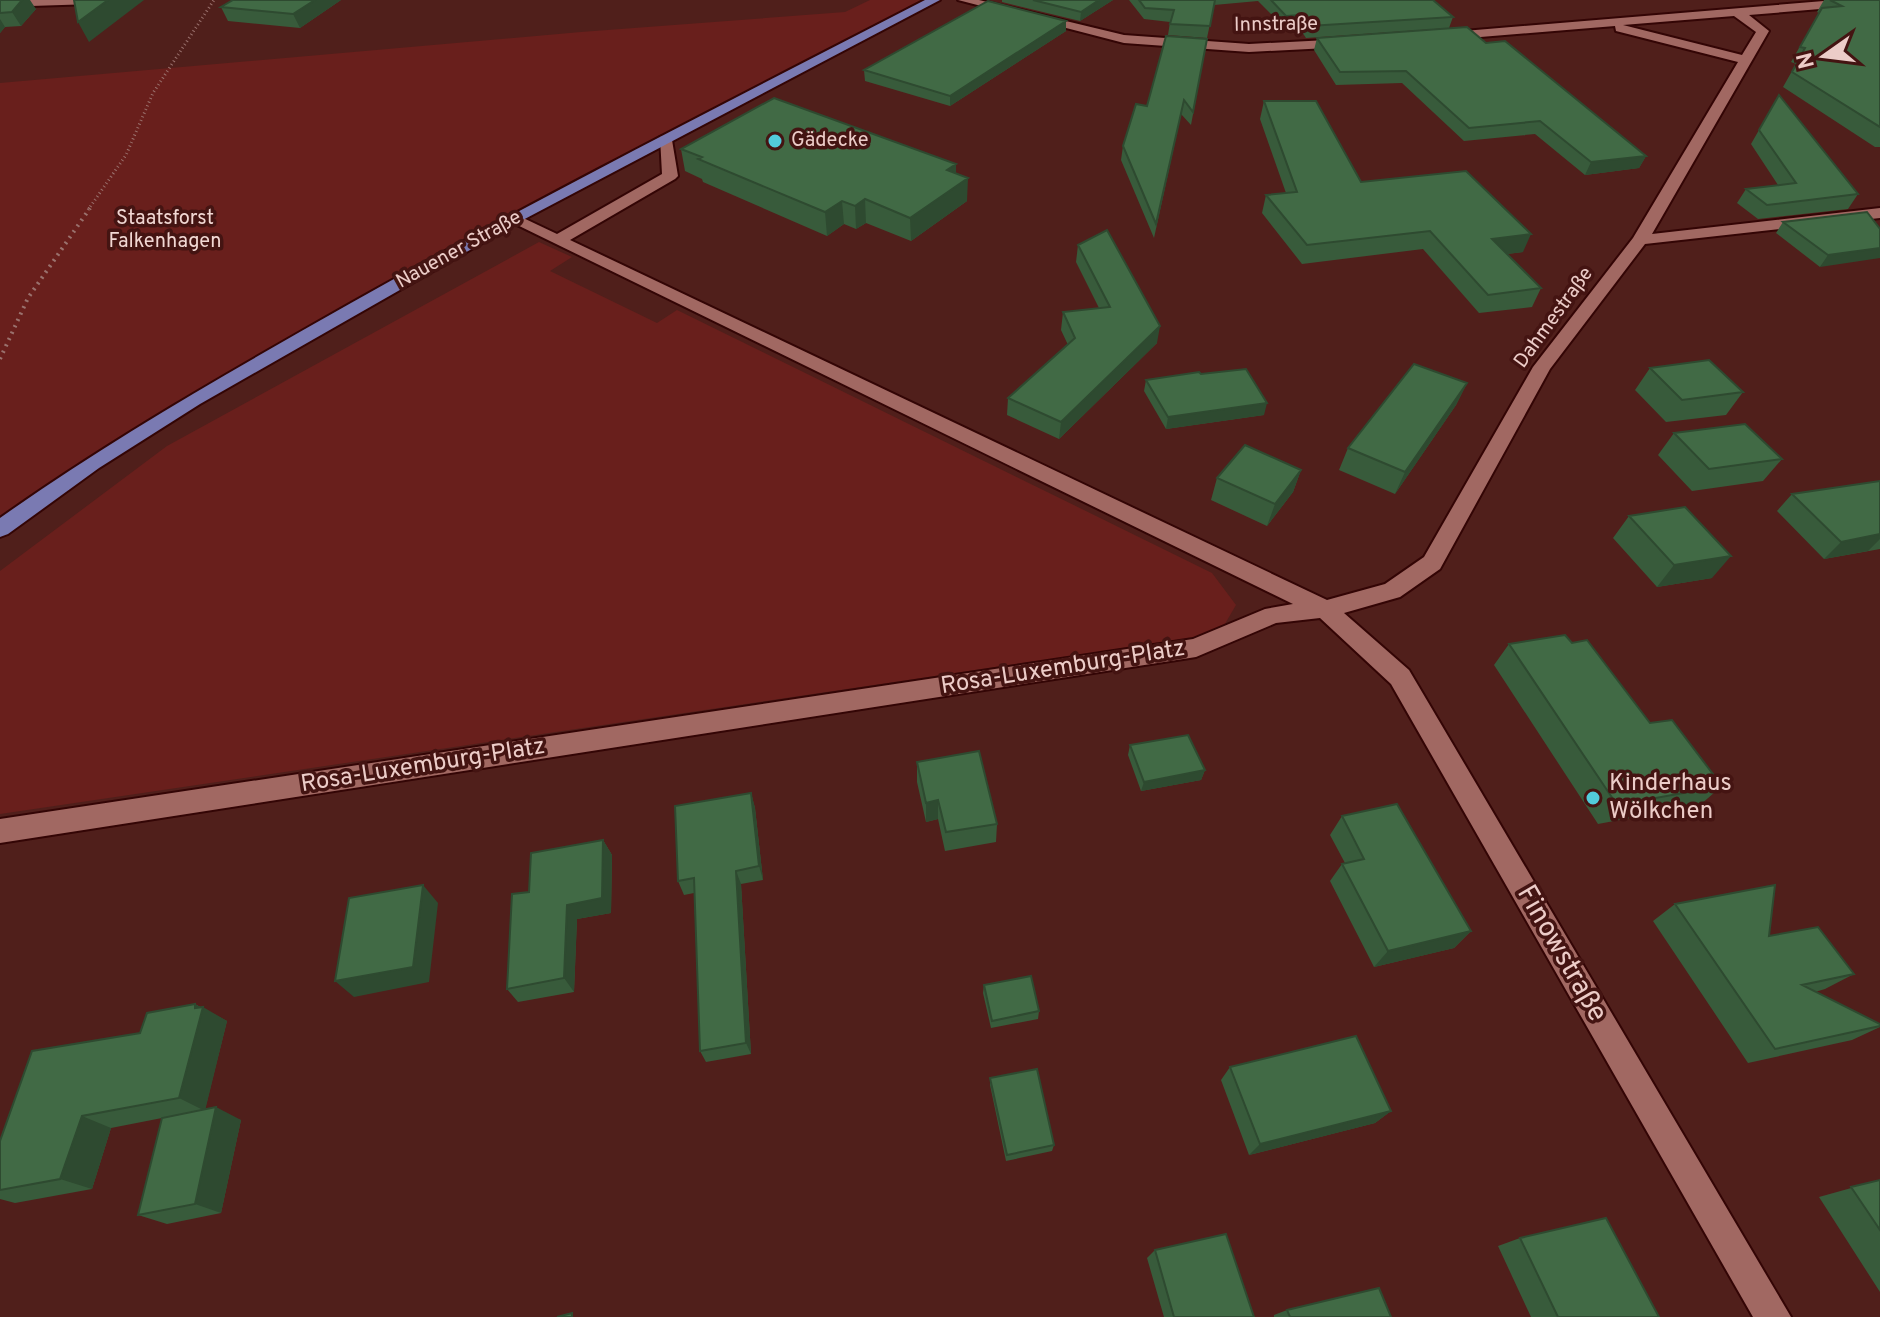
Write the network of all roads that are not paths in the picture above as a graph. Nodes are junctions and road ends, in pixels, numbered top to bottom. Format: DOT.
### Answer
graph roads {
  1 [pos="93,0"];
  2 [pos="934,0"];
  3 [pos="964,0"];
  4 [pos="1880,0"];
  5 [pos="0,3"];
  6 [pos="1736,11"];
  7 [pos="1600,23"];
  8 [pos="1436,37"];
  9 [pos="1363,42"];
  10 [pos="1745,60"];
  11 [pos="665,140"];
  12 [pos="1880,213"];
  13 [pos="513,219"];
  14 [pos="558,240"];
  15 [pos="1640,240"];
  16 [pos="0,529"];
  17 [pos="1325,609"];
  18 [pos="0,831"];
  19 [pos="1773,1317"];
  1 -- 5 [label="street"];
  2 -- 11 [label="main road, Nauener Straße"];
  3 -- 9 [label="street, Innstraße"];
  4 -- 6 [label="street"];
  6 -- 7 [label="street"];
  6 -- 10 [label="street, Dahmestraße"];
  7 -- 8 [label="street"];
  7 -- 10 [label="street"];
  10 -- 15 [label="street, Dahmestraße"];
  11 -- 13 [label="main road, Nauener Straße"];
  11 -- 14 [label="street"];
  12 -- 15 [label="street"];
  13 -- 14 [label="street"];
  13 -- 16 [label="main road, Nauener Straße"];
  14 -- 17 [label="street"];
  15 -- 17 [label="street, Dahmestraße"];
  17 -- 18 [label="street, Rosa-Luxemburg-Platz"];
  17 -- 19 [label="street, Finowstraße"];
}
